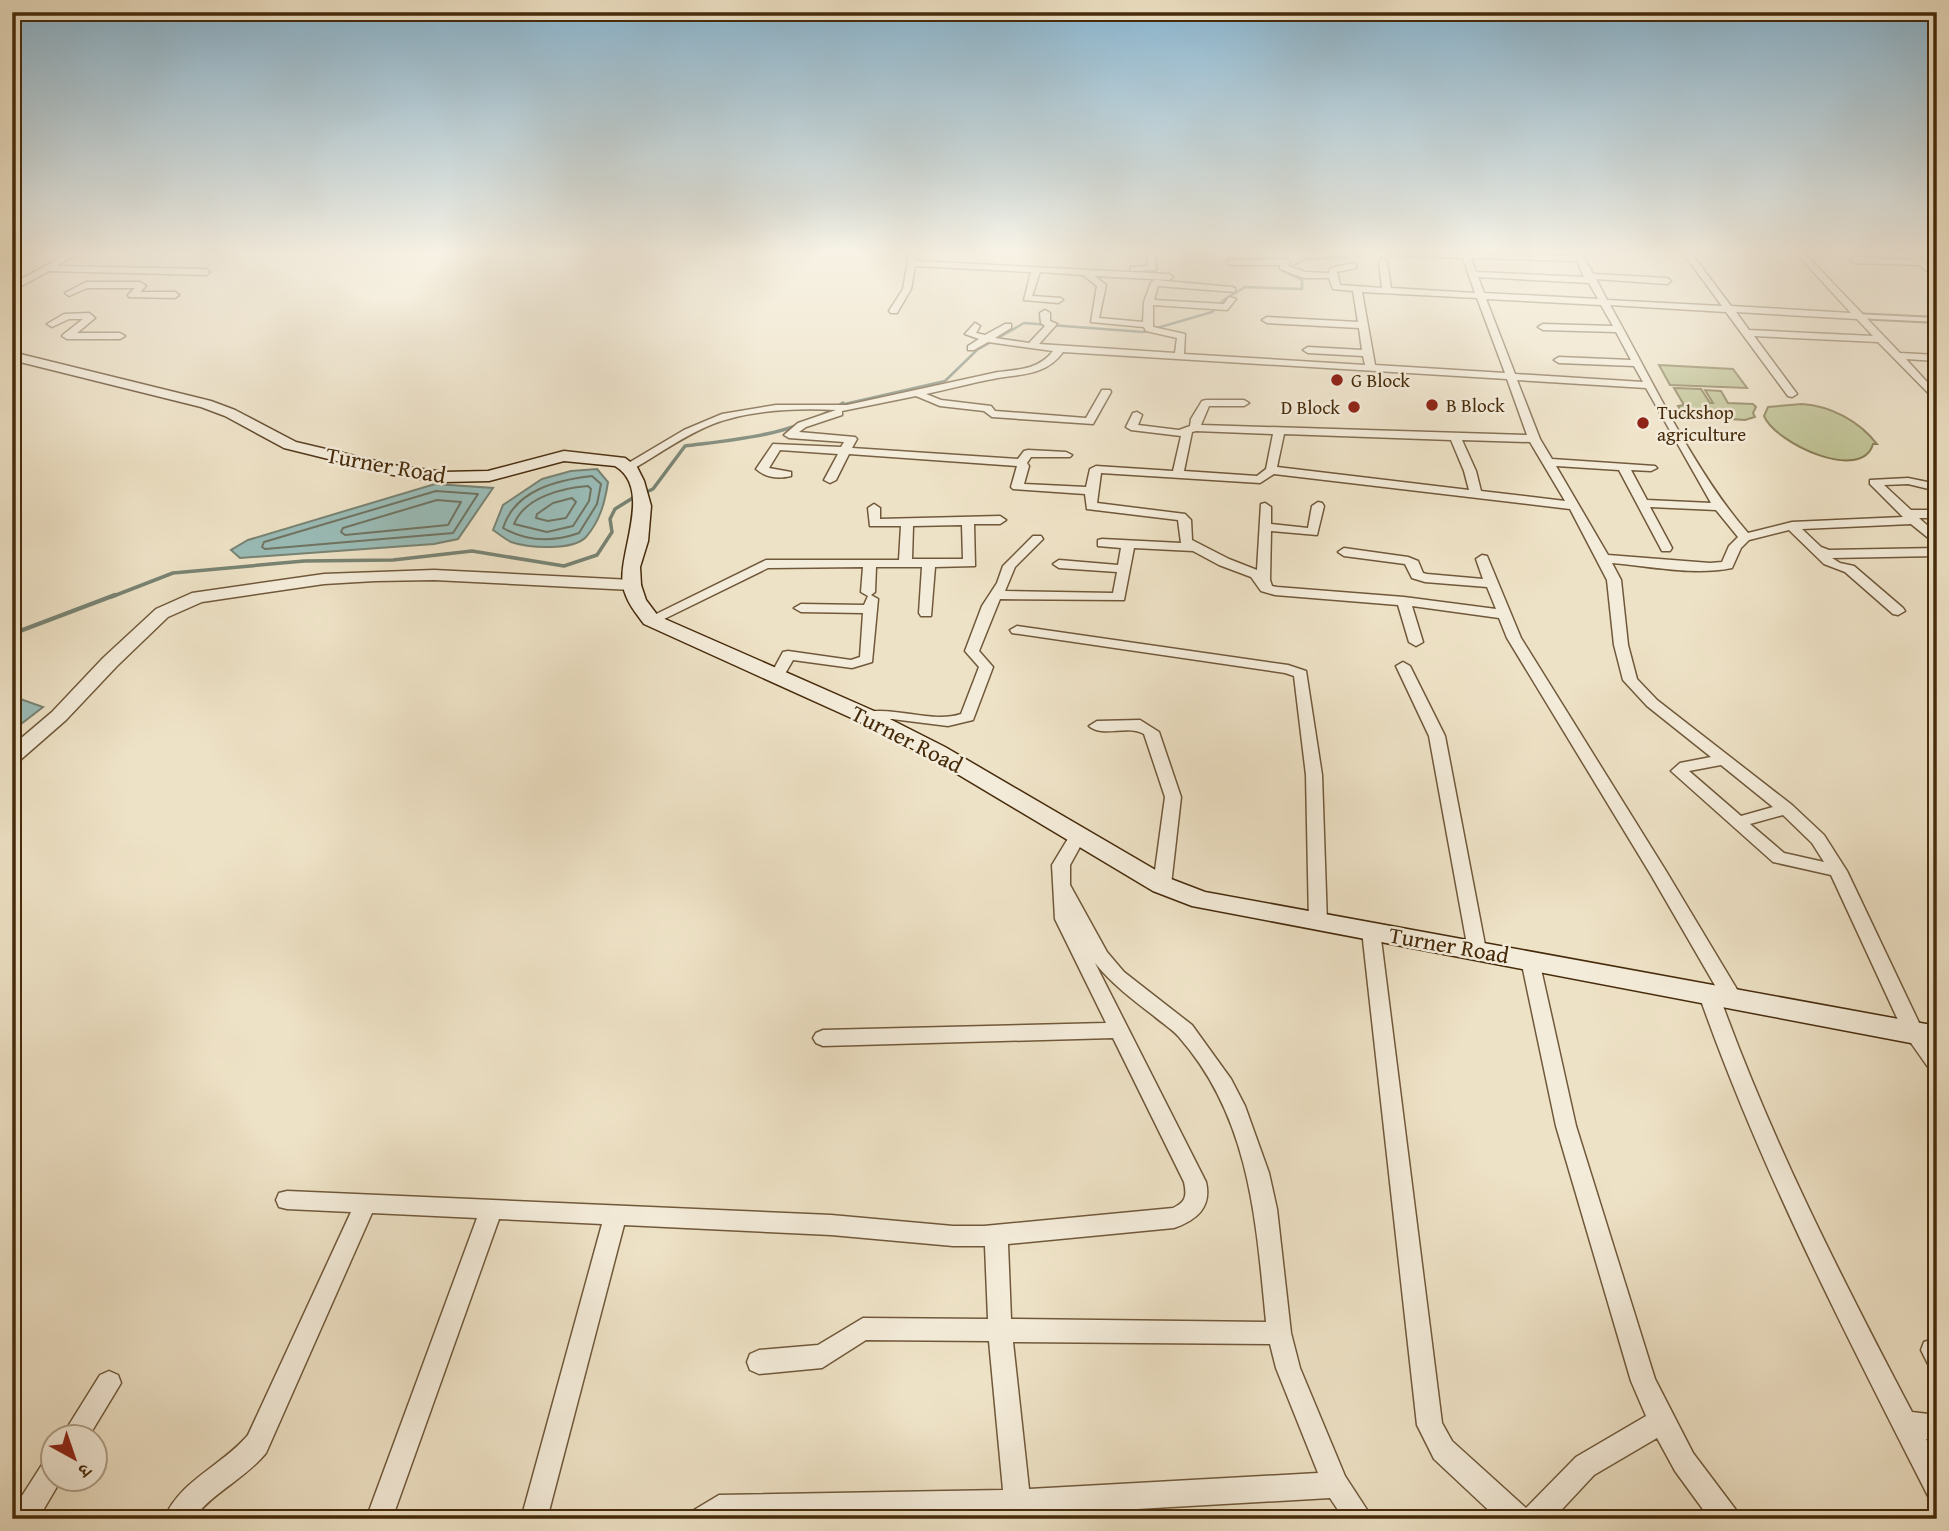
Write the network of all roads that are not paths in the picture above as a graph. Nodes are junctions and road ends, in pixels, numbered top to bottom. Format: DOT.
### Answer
graph roads {
  1 [pos="81,324"];
  2 [pos="1050,324"];
  3 [pos="1126,324"];
  4 [pos="1151,324"];
  5 [pos="1338,324"];
  6 [pos="1490,324"];
  7 [pos="1616,324"];
  8 [pos="1740,324"];
  9 [pos="1865,324"];
  10 [pos="975,326"];
  11 [pos="1008,326"];
  12 [pos="1363,326"];
  13 [pos="1543,327"];
  14 [pos="1151,328"];
  15 [pos="1619,329"];
  16 [pos="1747,333"];
  17 [pos="120,336"];
  18 [pos="1879,339"];
  19 [pos="993,340"];
  20 [pos="1031,346"];
  21 [pos="971,348"];
  22 [pos="1060,349"];
  23 [pos="1308,350"];
  24 [pos="1366,353"];
  25 [pos="12,356"];
  26 [pos="1897,356"];
  27 [pos="1179,357"];
  28 [pos="1937,358"];
  29 [pos="1559,359"];
  30 [pos="1636,363"];
  31 [pos="1370,367"];
  32 [pos="1508,377"];
  33 [pos="1648,385"];
  34 [pos="916,392"];
  35 [pos="1106,392"];
  36 [pos="1792,394"];
  37 [pos="1937,399"];
  38 [pos="1244,403"];
  39 [pos="840,408"];
  40 [pos="1137,415"];
  41 [pos="1191,430"];
  42 [pos="1279,431"];
  43 [pos="1455,438"];
  44 [pos="1534,439"];
  45 [pos="844,451"];
  46 [pos="1066,455"];
  47 [pos="1546,462"];
  48 [pos="1020,463"];
  49 [pos="1623,466"];
  50 [pos="1651,468"];
  51 [pos="1271,470"];
  52 [pos="632,474"];
  53 [pos="788,474"];
  54 [pos="1178,474"];
  55 [pos="830,480"];
  56 [pos="1937,488"];
  57 [pos="1091,491"];
  58 [pos="1476,496"];
  59 [pos="1643,503"];
  60 [pos="1318,506"];
  61 [pos="1573,506"];
  62 [pos="1265,507"];
  63 [pos="1719,507"];
  64 [pos="874,508"];
  65 [pos="1937,514"];
  66 [pos="1910,517"];
  67 [pos="1000,520"];
  68 [pos="968,521"];
  69 [pos="906,522"];
  70 [pos="1792,526"];
  71 [pos="1265,527"];
  72 [pos="1745,537"];
  73 [pos="1037,539"];
  74 [pos="1937,541"];
  75 [pos="1102,542"];
  76 [pos="1128,544"];
  77 [pos="1195,547"];
  78 [pos="1666,548"];
  79 [pos="1819,551"];
  80 [pos="1344,552"];
  81 [pos="1937,552"];
  82 [pos="1482,559"];
  83 [pos="1605,559"];
  84 [pos="929,563"];
  85 [pos="870,564"];
  86 [pos="905,564"];
  87 [pos="1059,564"];
  88 [pos="1124,569"];
  89 [pos="1264,580"];
  90 [pos="1490,583"];
  91 [pos="632,585"];
  92 [pos="995,595"];
  93 [pos="870,600"];
  94 [pos="1404,601"];
  95 [pos="801,608"];
  96 [pos="1898,611"];
  97 [pos="926,614"];
  98 [pos="1502,614"];
  99 [pos="652,620"];
  100 [pos="1017,630"];
  101 [pos="1416,642"];
  102 [pos="1404,666"];
  103 [pos="777,676"];
  104 [pos="866,716"];
  105 [pos="1097,726"];
  106 [pos="12,757"];
  107 [pos="1724,760"];
  108 [pos="1786,809"];
  109 [pos="1737,822"];
  110 [pos="1078,836"];
  111 [pos="1838,870"];
  112 [pos="1061,885"];
  113 [pos="1162,885"];
  114 [pos="1318,923"];
  115 [pos="1371,931"];
  116 [pos="1477,950"];
  117 [pos="1530,960"];
  118 [pos="1719,994"];
  119 [pos="1119,1030"];
  120 [pos="1925,1035"];
  121 [pos="823,1038"];
  122 [pos="1937,1065"];
  123 [pos="287,1200"];
  124 [pos="365,1205"];
  125 [pos="491,1210"];
  126 [pos="615,1217"];
  127 [pos="996,1234"];
  128 [pos="1000,1329"];
  129 [pos="1279,1333"];
  130 [pos="759,1362"];
  131 [pos="109,1383"];
  132 [pos="1661,1421"];
  133 [pos="84,1422"];
  134 [pos="1905,1424"];
  135 [pos="1937,1428"];
  136 [pos="1336,1485"];
  137 [pos="1937,1487"];
  138 [pos="39,1492"];
  139 [pos="1018,1511"];
  140 [pos="834,1513"];
  141 [pos="22,1519"];
  142 [pos="177,1519"];
  143 [pos="379,1519"];
  144 [pos="534,1519"];
  145 [pos="703,1519"];
  146 [pos="1360,1519"];
  147 [pos="1518,1519"];
  148 [pos="1534,1519"];
  149 [pos="1727,1519"];
  1 -- 17 [label="street"];
  2 -- 20 [label="street"];
  3 -- 14 [label="street"];
  4 -- 14 [label="street"];
  5 -- 12 [label="street"];
  6 -- 32 [label="street"];
  7 -- 15 [label="street"];
  8 -- 16 [label="street"];
  9 -- 18 [label="street"];
  10 -- 19 [label="street"];
  11 -- 19 [label="street"];
  12 -- 24 [label="street"];
  13 -- 15 [label="street"];
  14 -- 27 [label="street"];
  15 -- 30 [label="street"];
  16 -- 18 [label="street"];
  16 -- 36 [label="street"];
  18 -- 26 [label="street"];
  19 -- 20 [label="street"];
  19 -- 21 [label="street"];
  20 -- 22 [label="street"];
  22 -- 27 [label="street"];
  22 -- 34 [label="street"];
  23 -- 24 [label="street"];
  24 -- 31 [label="street"];
  25 -- 52 [label="main road, Turner Road"];
  26 -- 28 [label="street"];
  26 -- 37 [label="street"];
  27 -- 31 [label="street"];
  29 -- 30 [label="street"];
  30 -- 33 [label="street"];
  31 -- 32 [label="street"];
  32 -- 33 [label="street"];
  32 -- 44 [label="street"];
  33 -- 63 [label="street"];
  34 -- 35 [label="street"];
  34 -- 39 [label="street"];
  38 -- 41 [label="street"];
  39 -- 45 [label="street"];
  39 -- 52 [label="street"];
  40 -- 41 [label="street"];
  41 -- 42 [label="street"];
  41 -- 54 [label="street"];
  42 -- 43 [label="street"];
  42 -- 51 [label="street"];
  43 -- 44 [label="street"];
  43 -- 58 [label="street"];
  44 -- 47 [label="street"];
  45 -- 48 [label="street"];
  45 -- 53 [label="street"];
  45 -- 55 [label="street"];
  46 -- 48 [label="street"];
  47 -- 49 [label="street"];
  47 -- 61 [label="street"];
  48 -- 57 [label="street"];
  49 -- 50 [label="street"];
  49 -- 59 [label="street"];
  51 -- 54 [label="street"];
  51 -- 58 [label="street"];
  52 -- 91 [label="main road"];
  54 -- 57 [label="street"];
  56 -- 66 [label="street"];
  57 -- 77 [label="street"];
  58 -- 61 [label="street"];
  59 -- 63 [label="street"];
  59 -- 78 [label="street"];
  60 -- 71 [label="street"];
  61 -- 83 [label="street"];
  62 -- 71 [label="street"];
  63 -- 72 [label="street"];
  64 -- 69 [label="street"];
  65 -- 66 [label="street"];
  66 -- 70 [label="street"];
  66 -- 74 [label="street"];
  67 -- 68 [label="street"];
  68 -- 69 [label="street"];
  68 -- 84 [label="street"];
  69 -- 86 [label="street"];
  70 -- 72 [label="street"];
  70 -- 79 [label="street"];
  71 -- 89 [label="street"];
  72 -- 83 [label="street"];
  73 -- 92 [label="street"];
  75 -- 76 [label="street"];
  76 -- 77 [label="street"];
  76 -- 88 [label="street"];
  77 -- 89 [label="street"];
  79 -- 81 [label="street"];
  79 -- 96 [label="street"];
  80 -- 90 [label="street"];
  82 -- 90 [label="street"];
  83 -- 107 [label="street"];
  84 -- 86 [label="street"];
  84 -- 97 [label="street"];
  85 -- 86 [label="street"];
  85 -- 93 [label="street"];
  85 -- 99 [label="street"];
  87 -- 88 [label="street"];
  88 -- 92 [label="street"];
  89 -- 94 [label="street"];
  90 -- 98 [label="street"];
  91 -- 99 [label="main road"];
  91 -- 106 [label="street"];
  92 -- 104 [label="street"];
  93 -- 95 [label="street"];
  93 -- 103 [label="street"];
  94 -- 98 [label="street"];
  94 -- 101 [label="street"];
  98 -- 118 [label="street"];
  99 -- 103 [label="main road, Turner Road"];
  100 -- 114 [label="street"];
  102 -- 116 [label="street"];
  103 -- 104 [label="main road, Turner Road"];
  104 -- 110 [label="main road, Turner Road"];
  105 -- 113 [label="street"];
  107 -- 108 [label="street"];
  107 -- 109 [label="street"];
  108 -- 109 [label="street"];
  108 -- 111 [label="street"];
  109 -- 111 [label="street"];
  110 -- 112 [label="street"];
  110 -- 113 [label="main road, Turner Road"];
  111 -- 120 [label="street"];
  112 -- 119 [label="street"];
  112 -- 129 [label="street"];
  113 -- 114 [label="main road, Turner Road"];
  114 -- 115 [label="main road, Turner Road"];
  115 -- 116 [label="main road, Turner Road"];
  115 -- 147 [label="street"];
  116 -- 117 [label="main road, Turner Road"];
  117 -- 118 [label="main road, Turner Road"];
  117 -- 132 [label="street"];
  118 -- 120 [label="main road, Turner Road"];
  118 -- 134 [label="street"];
  119 -- 121 [label="street"];
  119 -- 127 [label="street"];
  120 -- 122 [label="street"];
  123 -- 124 [label="street"];
  124 -- 125 [label="street"];
  124 -- 142 [label="street"];
  125 -- 126 [label="street"];
  125 -- 143 [label="street"];
  126 -- 127 [label="street"];
  126 -- 144 [label="street"];
  127 -- 128 [label="street"];
  128 -- 129 [label="street"];
  128 -- 130 [label="street"];
  128 -- 139 [label="street"];
  129 -- 136 [label="street"];
  131 -- 133 [label="street"];
  132 -- 148 [label="street"];
  132 -- 149 [label="street"];
  134 -- 135 [label="street"];
  134 -- 137 [label="street"];
  136 -- 139 [label="street"];
  136 -- 146 [label="street"];
  138 -- 141 [label="street"];
  139 -- 140 [label="street"];
  140 -- 145 [label="street"];
}
